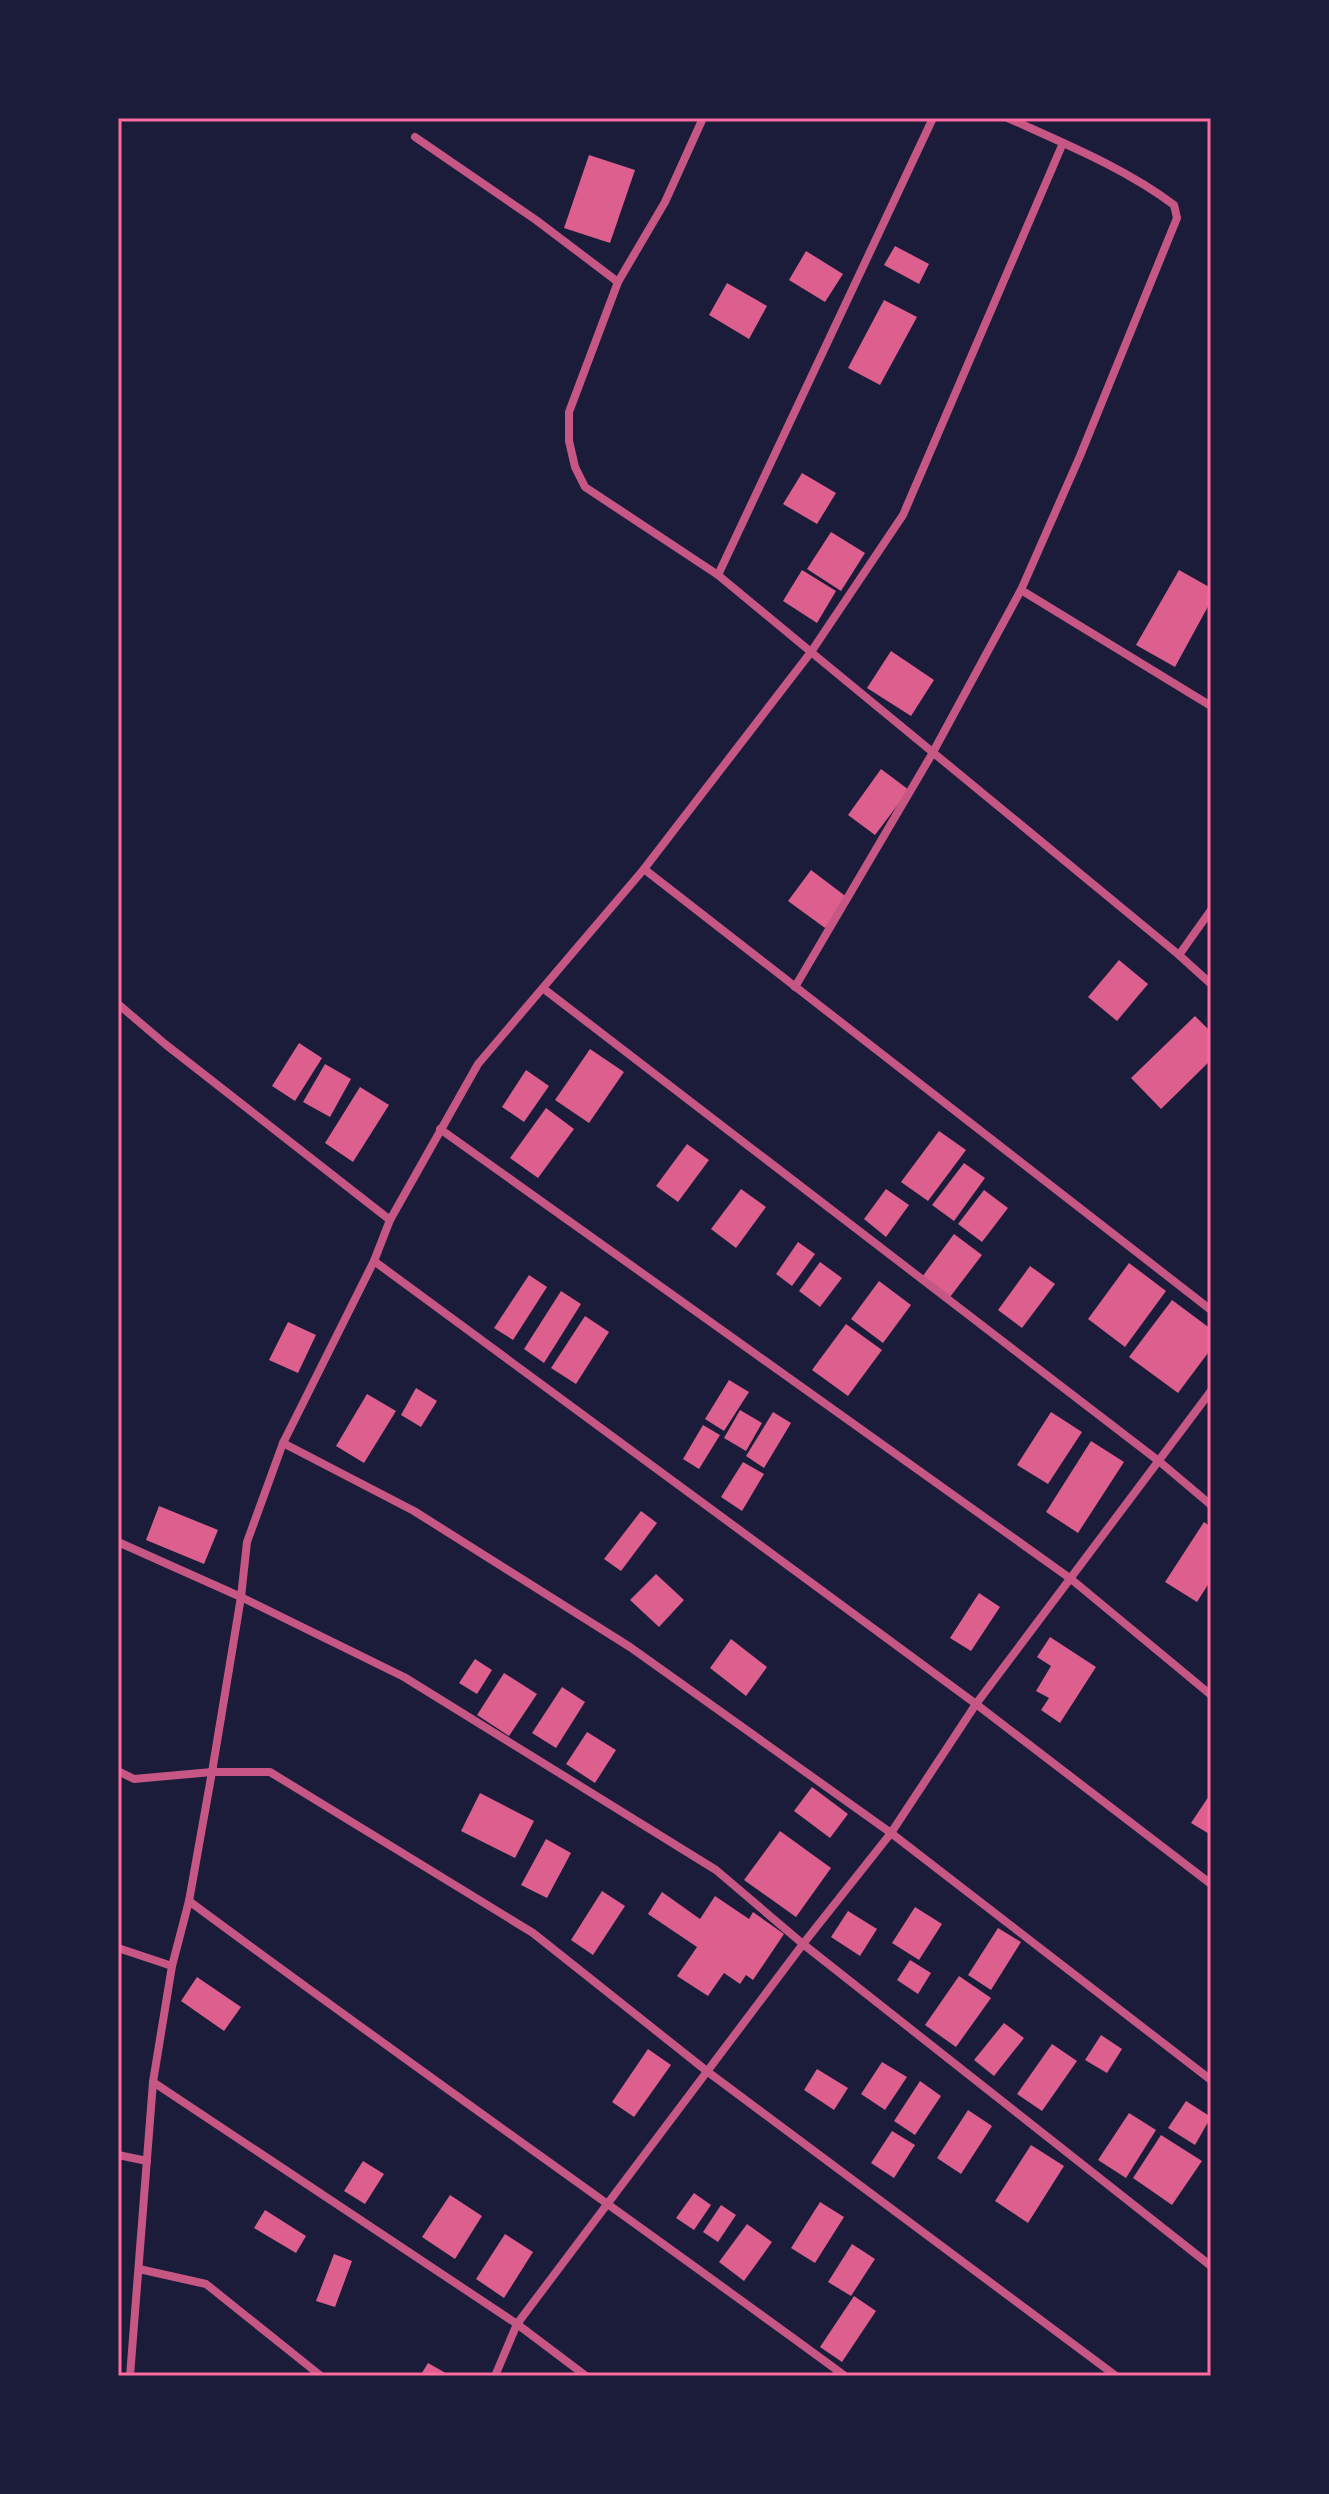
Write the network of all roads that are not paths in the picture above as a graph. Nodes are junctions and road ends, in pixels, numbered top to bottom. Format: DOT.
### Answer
graph roads {
  1 [pos="703,118"];
  2 [pos="933,118"];
  3 [pos="1008,118"];
  4 [pos="415,137"];
  5 [pos="1063,143"];
  6 [pos="618,282"];
  7 [pos="718,575"];
  8 [pos="1021,590"];
  9 [pos="811,652"];
  10 [pos="1211,706"];
  11 [pos="932,754"];
  12 [pos="644,869"];
  13 [pos="1211,910"];
  14 [pos="1179,955"];
  15 [pos="1211,984"];
  16 [pos="795,987"];
  17 [pos="544,989"];
  18 [pos="118,1004"];
  19 [pos="440,1129"];
  20 [pos="390,1220"];
  21 [pos="374,1261"];
  22 [pos="1211,1310"];
  23 [pos="1211,1391"];
  24 [pos="283,1443"];
  25 [pos="1160,1462"];
  26 [pos="1211,1505"];
  27 [pos="118,1542"];
  28 [pos="1071,1579"];
  29 [pos="241,1597"];
  30 [pos="1211,1695"];
  31 [pos="976,1704"];
  32 [pos="118,1771"];
  33 [pos="212,1772"];
  34 [pos="891,1833"];
  35 [pos="1211,1884"];
  36 [pos="189,1901"];
  37 [pos="803,1944"];
  38 [pos="118,1948"];
  39 [pos="172,1966"];
  40 [pos="708,2072"];
  41 [pos="1211,2080"];
  42 [pos="153,2082"];
  43 [pos="118,2155"];
  44 [pos="147,2161"];
  45 [pos="608,2202"];
  46 [pos="1211,2266"];
  47 [pos="139,2269"];
  48 [pos="517,2324"];
  49 [pos="130,2376"];
  50 [pos="321,2376"];
  51 [pos="495,2376"];
  52 [pos="586,2376"];
  53 [pos="845,2376"];
  54 [pos="1116,2376"];
  1 -- 6 [label="street"];
  2 -- 7 [label="street"];
  3 -- 5 [label="street"];
  4 -- 6 [label="street"];
  5 -- 8 [label="street"];
  5 -- 9 [label="street"];
  6 -- 7 [label="street"];
  7 -- 9 [label="street"];
  8 -- 10 [label="street"];
  8 -- 11 [label="street"];
  9 -- 11 [label="street"];
  9 -- 12 [label="street"];
  11 -- 14 [label="street"];
  11 -- 16 [label="street"];
  12 -- 16 [label="street"];
  12 -- 17 [label="street"];
  13 -- 14 [label="street"];
  14 -- 15 [label="street"];
  16 -- 22 [label="street"];
  17 -- 19 [label="street"];
  17 -- 25 [label="street"];
  18 -- 20 [label="street"];
  19 -- 20 [label="street"];
  19 -- 28 [label="street"];
  20 -- 21 [label="street"];
  21 -- 24 [label="street"];
  21 -- 31 [label="street"];
  23 -- 25 [label="street"];
  24 -- 29 [label="street"];
  24 -- 34 [label="street"];
  25 -- 26 [label="street"];
  25 -- 28 [label="street"];
  27 -- 29 [label="street"];
  28 -- 30 [label="street"];
  28 -- 31 [label="street"];
  29 -- 33 [label="street"];
  29 -- 37 [label="street"];
  31 -- 34 [label="street"];
  31 -- 35 [label="street"];
  32 -- 33 [label="street"];
  33 -- 36 [label="street"];
  33 -- 40 [label="street"];
  34 -- 37 [label="street"];
  34 -- 41 [label="street"];
  36 -- 39 [label="street"];
  36 -- 45 [label="street"];
  37 -- 40 [label="street"];
  37 -- 46 [label="street"];
  38 -- 39 [label="street"];
  39 -- 42 [label="street"];
  40 -- 45 [label="street"];
  40 -- 54 [label="street"];
  42 -- 44 [label="street"];
  42 -- 48 [label="street"];
  43 -- 44 [label="street"];
  44 -- 47 [label="street"];
  45 -- 48 [label="street"];
  45 -- 53 [label="street"];
  47 -- 49 [label="street"];
  47 -- 50 [label="street"];
  48 -- 51 [label="street"];
  48 -- 52 [label="street"];
}
